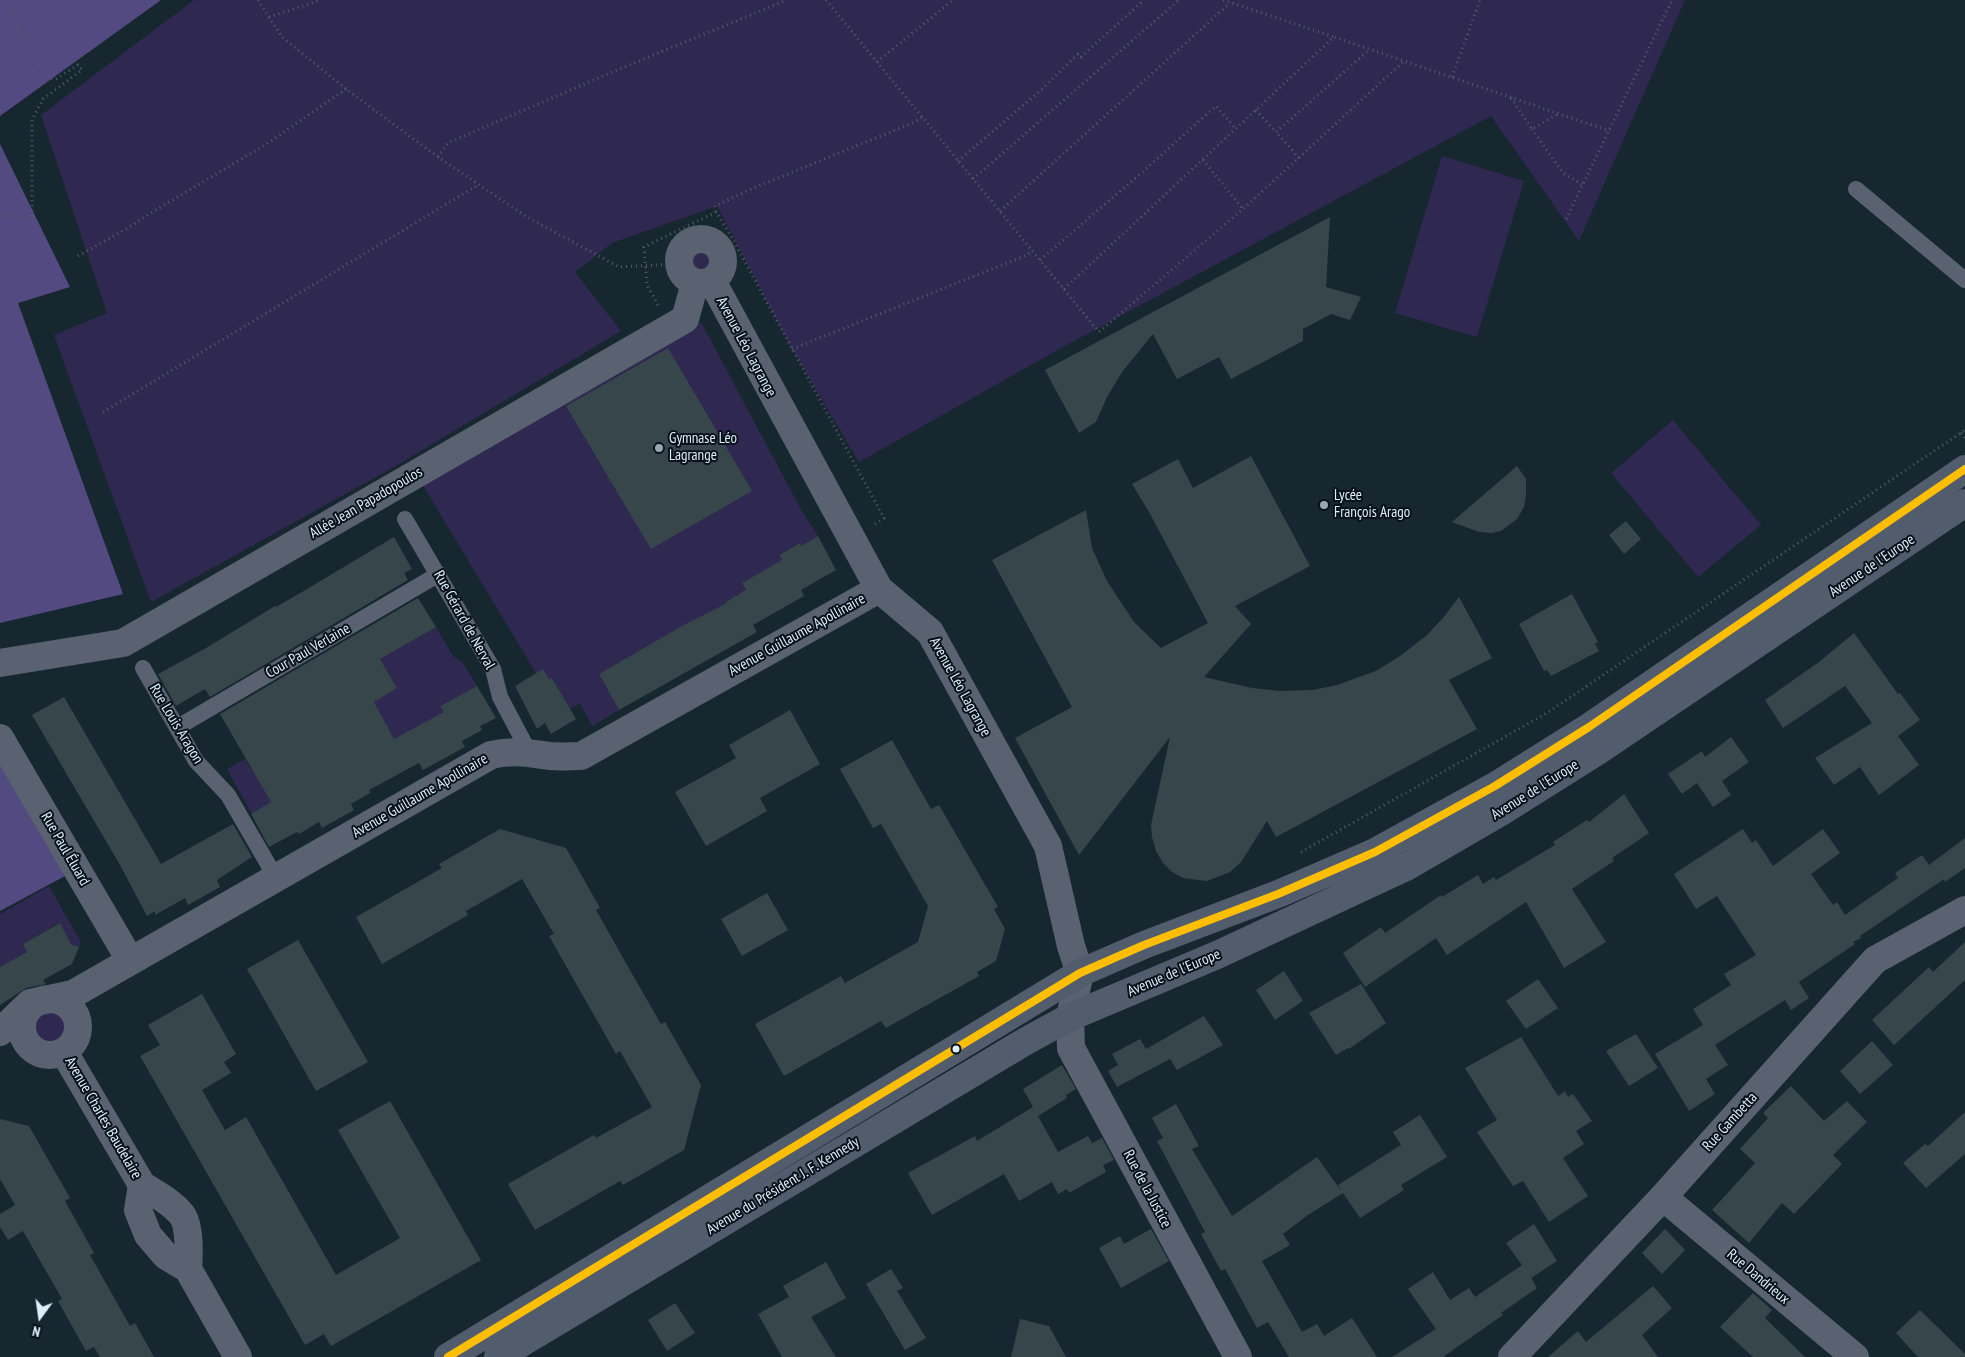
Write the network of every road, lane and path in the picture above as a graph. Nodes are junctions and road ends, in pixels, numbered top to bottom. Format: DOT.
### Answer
graph roads {
  1 [pos="10,0"];
  2 [pos="258,0"];
  3 [pos="321,0"];
  4 [pos="786,0"];
  5 [pos="826,0"];
  6 [pos="953,0"];
  7 [pos="1144,0"];
  8 [pos="1178,0"];
  9 [pos="1223,0"];
  10 [pos="1480,0"];
  11 [pos="1672,0"];
  12 [pos="1230,2"];
  13 [pos="269,17"];
  14 [pos="1334,37"];
  15 [pos="1369,49"];
  16 [pos="1404,61"];
  17 [pos="877,62"];
  18 [pos="1452,77"];
  19 [pos="346,89"];
  20 [pos="1510,98"];
  21 [pos="1256,110"];
  22 [pos="1558,114"];
  23 [pos="922,117"];
  24 [pos="1236,129"];
  25 [pos="1532,130"];
  26 [pos="1610,131"];
  27 [pos="1276,132"];
  28 [pos="438,157"];
  29 [pos="1299,158"];
  30 [pos="1203,160"];
  31 [pos="958,161"];
  32 [pos="973,179"];
  33 [pos="478,185"];
  34 [pos="1583,186"];
  35 [pos="1856,189"];
  36 [pos="1243,209"];
  37 [pos="1000,211"];
  38 [pos="716,212"];
  39 [pos="0,215"];
  40 [pos="1566,219"];
  41 [pos="1032,251"];
  42 [pos="78,256"];
  43 [pos="1040,260"];
  44 [pos="695,276"];
  45 [pos="1965,280"];
  46 [pos="1064,289"];
  47 [pos="792,349"];
  48 [pos="103,412"];
  49 [pos="1963,431"];
  50 [pos="1965,438"];
  51 [pos="1965,469"];
  52 [pos="1965,503"];
  53 [pos="405,519"];
  54 [pos="439,574"];
  55 [pos="879,589"];
  56 [pos="0,663"];
  57 [pos="143,668"];
  58 [pos="178,727"];
  59 [pos="0,738"];
  60 [pos="530,752"];
  61 [pos="1295,855"];
  62 [pos="276,878"];
  63 [pos="1965,910"];
  64 [pos="130,960"];
  65 [pos="1080,973"];
  66 [pos="42,1000"];
  67 [pos="1070,1017"];
  68 [pos="0,1032"];
  69 [pos="0,1042"];
  70 [pos="27,1044"];
  71 [pos="64,1052"];
  72 [pos="142,1185"];
  73 [pos="1663,1197"];
  74 [pos="188,1269"];
  75 [pos="503,1356"];
  76 [pos="238,1357"];
  77 [pos="448,1357"];
  78 [pos="1238,1357"];
  79 [pos="1512,1357"];
  80 [pos="1854,1357"];
  1 -- 39 [label="path"];
  2 -- 13 [label="path"];
  3 -- 13 [label="path"];
  4 -- 28 [label="path"];
  5 -- 17 [label="path"];
  6 -- 17 [label="path"];
  7 -- 31 [label="path"];
  8 -- 32 [label="path"];
  9 -- 12 [label="path"];
  10 -- 18 [label="path"];
  11 -- 26 [label="path"];
  12 -- 14 [label="path"];
  12 -- 37 [label="path"];
  13 -- 19 [label="path"];
  14 -- 15 [label="path"];
  14 -- 21 [label="path"];
  15 -- 16 [label="path"];
  15 -- 27 [label="path"];
  16 -- 18 [label="path"];
  16 -- 29 [label="path"];
  17 -- 23 [label="path"];
  18 -- 20 [label="path"];
  19 -- 28 [label="path"];
  19 -- 42 [label="path"];
  20 -- 22 [label="path"];
  20 -- 25 [label="path"];
  21 -- 24 [label="path"];
  21 -- 27 [label="path"];
  22 -- 25 [label="path"];
  22 -- 26 [label="path"];
  23 -- 31 [label="path"];
  23 -- 38 [label="path"];
  24 -- 30 [label="path"];
  24 -- 43 [label="path"];
  25 -- 34 [label="path"];
  26 -- 34 [label="path"];
  27 -- 29 [label="path"];
  28 -- 33 [label="path"];
  29 -- 36 [label="path"];
  30 -- 36 [label="path"];
  30 -- 46 [label="path"];
  31 -- 32 [label="path"];
  32 -- 37 [label="path"];
  33 -- 44 [label="path"];
  33 -- 48 [label="path"];
  34 -- 40 [label="path"];
  35 -- 45 [label="lane"];
  36 -- 46 [label="path"];
  37 -- 41 [label="path"];
  41 -- 43 [label="path"];
  41 -- 47 [label="path"];
  43 -- 46 [label="path"];
  44 -- 55 [label="street, Avenue Léo Lagrange"];
  44 -- 56 [label="street, Allée Jean Papadopoulos"];
  49 -- 50 [label="path"];
  49 -- 61 [label="path"];
  51 -- 65 [label="main road, Avenue de l'Europe"];
  52 -- 67 [label="main road, Avenue de l'Europe"];
  53 -- 54 [label="lane, Rue Gérard de Nerval"];
  54 -- 58 [label="lane, Cour Paul Verlaine"];
  54 -- 60 [label="lane, Rue Gérard de Nerval"];
  55 -- 60 [label="street, Avenue Guillaume Apollinaire"];
  55 -- 65 [label="street, Avenue Léo Lagrange"];
  57 -- 58 [label="lane, Rue Louis Aragon"];
  58 -- 62 [label="lane, Rue Louis Aragon"];
  59 -- 64 [label="street, Rue Paul Éluard"];
  60 -- 62 [label="street, Avenue Guillaume Apollinaire"];
  62 -- 64 [label="street, Avenue Guillaume Apollinaire"];
  63 -- 73 [label="street, Rue Gambetta"];
  64 -- 66 [label="street, Avenue Guillaume Apollinaire"];
  65 -- 67 [label="street"];
  65 -- 77 [label="main road, Avenue du Président J. F. Kennedy"];
  66 -- 68 [label="street, Avenue Guillaume Apollinaire"];
  66 -- 70 [label="street"];
  66 -- 71 [label="street"];
  67 -- 75 [label="main road, Avenue du Président J. F. Kennedy"];
  67 -- 78 [label="street, Rue de la Justice"];
  69 -- 70 [label="street"];
  70 -- 71 [label="street"];
  71 -- 72 [label="street, Avenue Charles Baudelaire"];
  72 -- 74 [label="street, Avenue Charles Baudelaire"];
  72 -- 74 [label="street, Avenue Charles Baudelaire"];
  73 -- 79 [label="street, Rue Gambetta"];
  73 -- 80 [label="street, Rue Dandrieux"];
  74 -- 76 [label="street, Avenue Charles Baudelaire"];
}
